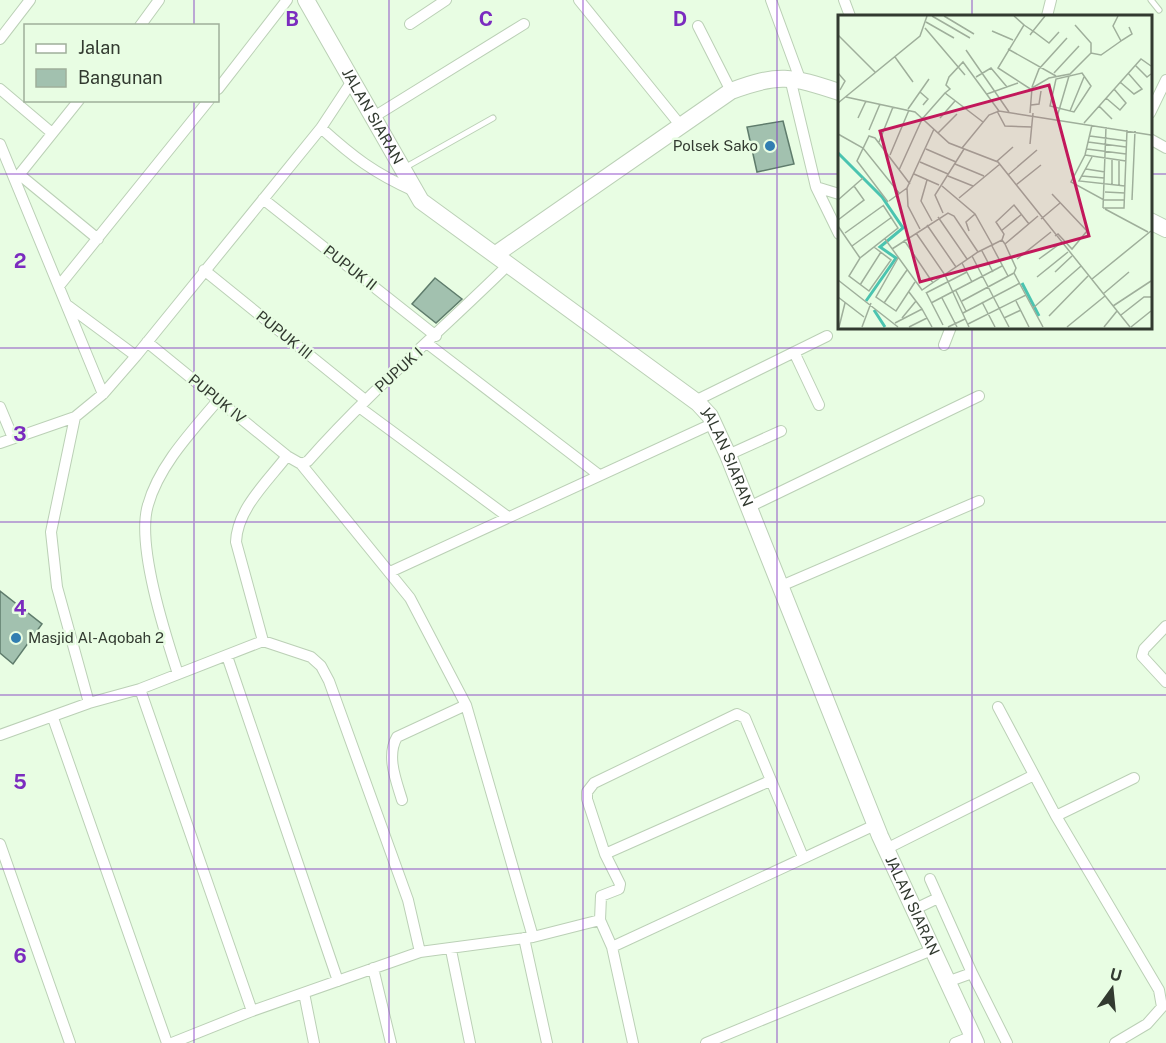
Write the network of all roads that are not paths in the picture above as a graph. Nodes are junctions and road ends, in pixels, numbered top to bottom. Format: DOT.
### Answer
graph roads {
  1 [pos="30,0"];
  2 [pos="159,0"];
  3 [pos="287,0"];
  4 [pos="306,0"];
  5 [pos="446,0"];
  6 [pos="579,0"];
  7 [pos="771,0"];
  8 [pos="844,0"];
  9 [pos="1152,0"];
  10 [pos="1159,10"];
  11 [pos="850,15"];
  12 [pos="141,24"];
  13 [pos="410,24"];
  14 [pos="524,24"];
  15 [pos="698,26"];
  16 [pos="0,39"];
  17 [pos="795,78"];
  18 [pos="1166,80"];
  19 [pos="352,81"];
  20 [pos="0,88"];
  21 [pos="219,89"];
  22 [pos="730,91"];
  23 [pos="838,92"];
  24 [pos="77,102"];
  25 [pos="207,102"];
  26 [pos="1151,109"];
  27 [pos="372,118"];
  28 [pos="493,118"];
  29 [pos="681,126"];
  30 [pos="321,128"];
  31 [pos="52,133"];
  32 [pos="1151,140"];
  33 [pos="0,144"];
  34 [pos="1166,148"];
  35 [pos="402,170"];
  36 [pos="17,177"];
  37 [pos="816,187"];
  38 [pos="414,191"];
  39 [pos="838,194"];
  40 [pos="263,199"];
  41 [pos="838,232"];
  42 [pos="98,239"];
  43 [pos="502,259"];
  44 [pos="204,270"];
  45 [pos="58,286"];
  46 [pos="66,304"];
  47 [pos="951,328"];
  48 [pos="827,336"];
  49 [pos="432,340"];
  50 [pos="147,342"];
  51 [pos="944,345"];
  52 [pos="794,352"];
  53 [pos="136,356"];
  54 [pos="102,394"];
  55 [pos="979,396"];
  56 [pos="219,399"];
  57 [pos="695,400"];
  58 [pos="362,403"];
  59 [pos="819,405"];
  60 [pos="0,407"];
  61 [pos="75,417"];
  62 [pos="714,423"];
  63 [pos="781,431"];
  64 [pos="13,438"];
  65 [pos="0,443"];
  66 [pos="728,455"];
  67 [pos="287,456"];
  68 [pos="301,464"];
  69 [pos="599,475"];
  70 [pos="979,501"];
  71 [pos="750,507"];
  72 [pos="508,517"];
  73 [pos="390,572"];
  74 [pos="781,586"];
  75 [pos="1166,626"];
  76 [pos="263,641"];
  77 [pos="227,656"];
  78 [pos="178,674"];
  79 [pos="1166,682"];
  80 [pos="140,689"];
  81 [pos="89,703"];
  82 [pos="466,705"];
  83 [pos="998,707"];
  84 [pos="52,718"];
  85 [pos="0,735"];
  86 [pos="1035,776"];
  87 [pos="1134,778"];
  88 [pos="770,781"];
  89 [pos="402,800"];
  90 [pos="1056,816"];
  91 [pos="875,825"];
  92 [pos="0,844"];
  93 [pos="886,849"];
  94 [pos="605,854"];
  95 [pos="802,857"];
  96 [pos="930,879"];
  97 [pos="938,898"];
  98 [pos="914,910"];
  99 [pos="600,920"];
  100 [pos="528,937"];
  101 [pos="612,947"];
  102 [pos="451,950"];
  103 [pos="932,950"];
  104 [pos="420,952"];
  105 [pos="373,968"];
  106 [pos="972,974"];
  107 [pos="338,981"];
  108 [pos="947,982"];
  109 [pos="304,993"];
  110 [pos="252,1011"];
  111 [pos="974,1039"];
  112 [pos="70,1043"];
  113 [pos="167,1043"];
  114 [pos="172,1043"];
  115 [pos="314,1043"];
  116 [pos="391,1043"];
  117 [pos="470,1043"];
  118 [pos="547,1043"];
  119 [pos="633,1043"];
  120 [pos="706,1043"];
  121 [pos="955,1043"];
  122 [pos="1006,1043"];
  123 [pos="1115,1043"];
  1 -- 16 [label="street"];
  2 -- 12 [label="street"];
  3 -- 21 [label="street"];
  4 -- 19 [label="street, JALAN SIARAN"];
  5 -- 13 [label="street"];
  6 -- 29 [label="street"];
  7 -- 17 [label="street"];
  8 -- 11 [label="street"];
  9 -- 10 [label="lane"];
  14 -- 27 [label="street"];
  15 -- 22 [label="street"];
  17 -- 22 [label="street"];
  17 -- 23 [label="street"];
  17 -- 37 [label="street"];
  18 -- 26 [label="street"];
  19 -- 27 [label="street, JALAN SIARAN"];
  19 -- 30 [label="street"];
  20 -- 31 [label="street"];
  22 -- 29 [label="street"];
  24 -- 31 [label="street"];
  25 -- 42 [label="street"];
  27 -- 35 [label="street, JALAN SIARAN"];
  28 -- 35 [label="lane"];
  29 -- 43 [label="street"];
  30 -- 38 [label="street"];
  30 -- 40 [label="street"];
  31 -- 36 [label="street"];
  32 -- 34 [label="street"];
  33 -- 36 [label="street"];
  35 -- 38 [label="street, JALAN SIARAN"];
  36 -- 42 [label="street"];
  36 -- 45 [label="street"];
  37 -- 39 [label="street"];
  37 -- 41 [label="street"];
  38 -- 43 [label="street, JALAN SIARAN"];
  40 -- 44 [label="street"];
  40 -- 49 [label="street, PUPUK II"];
  42 -- 45 [label="street"];
  43 -- 49 [label="street, PUPUK I"];
  43 -- 57 [label="street, JALAN SIARAN"];
  44 -- 50 [label="street"];
  44 -- 58 [label="street, PUPUK III"];
  45 -- 46 [label="street"];
  46 -- 53 [label="street"];
  46 -- 54 [label="street"];
  47 -- 51 [label="street"];
  48 -- 52 [label="street"];
  49 -- 58 [label="street, PUPUK I"];
  49 -- 69 [label="street, PUPUK II"];
  50 -- 53 [label="street"];
  50 -- 56 [label="street, PUPUK IV"];
  52 -- 57 [label="street"];
  52 -- 59 [label="street"];
  53 -- 54 [label="street"];
  54 -- 61 [label="street"];
  55 -- 71 [label="street"];
  56 -- 67 [label="street, PUPUK IV"];
  56 -- 78 [label="street"];
  57 -- 62 [label="street, JALAN SIARAN"];
  58 -- 68 [label="street, PUPUK I"];
  58 -- 72 [label="street, PUPUK III"];
  60 -- 64 [label="street"];
  61 -- 64 [label="street"];
  61 -- 81 [label="street"];
  62 -- 66 [label="street, JALAN SIARAN"];
  62 -- 69 [label="street"];
  63 -- 66 [label="street"];
  64 -- 65 [label="street"];
  66 -- 71 [label="street, JALAN SIARAN"];
  67 -- 68 [label="street"];
  67 -- 76 [label="street"];
  68 -- 73 [label="street"];
  69 -- 72 [label="street"];
  70 -- 74 [label="street"];
  71 -- 74 [label="street, JALAN SIARAN"];
  72 -- 73 [label="street"];
  73 -- 82 [label="street"];
  74 -- 91 [label="street, JALAN SIARAN"];
  75 -- 79 [label="street"];
  76 -- 77 [label="street"];
  76 -- 104 [label="street"];
  77 -- 78 [label="street"];
  77 -- 107 [label="street"];
  78 -- 80 [label="street"];
  80 -- 81 [label="street"];
  80 -- 110 [label="street"];
  81 -- 84 [label="street"];
  82 -- 89 [label="street"];
  82 -- 100 [label="street"];
  83 -- 86 [label="street"];
  84 -- 85 [label="street"];
  84 -- 113 [label="street"];
  86 -- 90 [label="street"];
  86 -- 93 [label="street"];
  87 -- 90 [label="street"];
  88 -- 94 [label="street"];
  88 -- 94 [label="street"];
  88 -- 95 [label="street"];
  90 -- 123 [label="street"];
  91 -- 93 [label="street, JALAN SIARAN"];
  91 -- 95 [label="street"];
  92 -- 112 [label="street"];
  93 -- 98 [label="street, JALAN SIARAN"];
  94 -- 99 [label="street"];
  95 -- 101 [label="street"];
  96 -- 97 [label="street"];
  97 -- 98 [label="street"];
  97 -- 106 [label="street"];
  98 -- 103 [label="street, JALAN SIARAN"];
  99 -- 100 [label="street"];
  99 -- 101 [label="street"];
  100 -- 102 [label="street"];
  100 -- 118 [label="street"];
  101 -- 119 [label="street"];
  102 -- 104 [label="street"];
  102 -- 117 [label="street"];
  103 -- 108 [label="street, JALAN SIARAN"];
  103 -- 120 [label="street"];
  104 -- 105 [label="street"];
  105 -- 107 [label="street"];
  105 -- 116 [label="street"];
  106 -- 108 [label="street"];
  106 -- 122 [label="street"];
  107 -- 109 [label="street"];
  108 -- 111 [label="street, JALAN SIARAN"];
  109 -- 110 [label="street"];
  109 -- 115 [label="street"];
  110 -- 114 [label="street"];
  111 -- 121 [label="street"];
}
